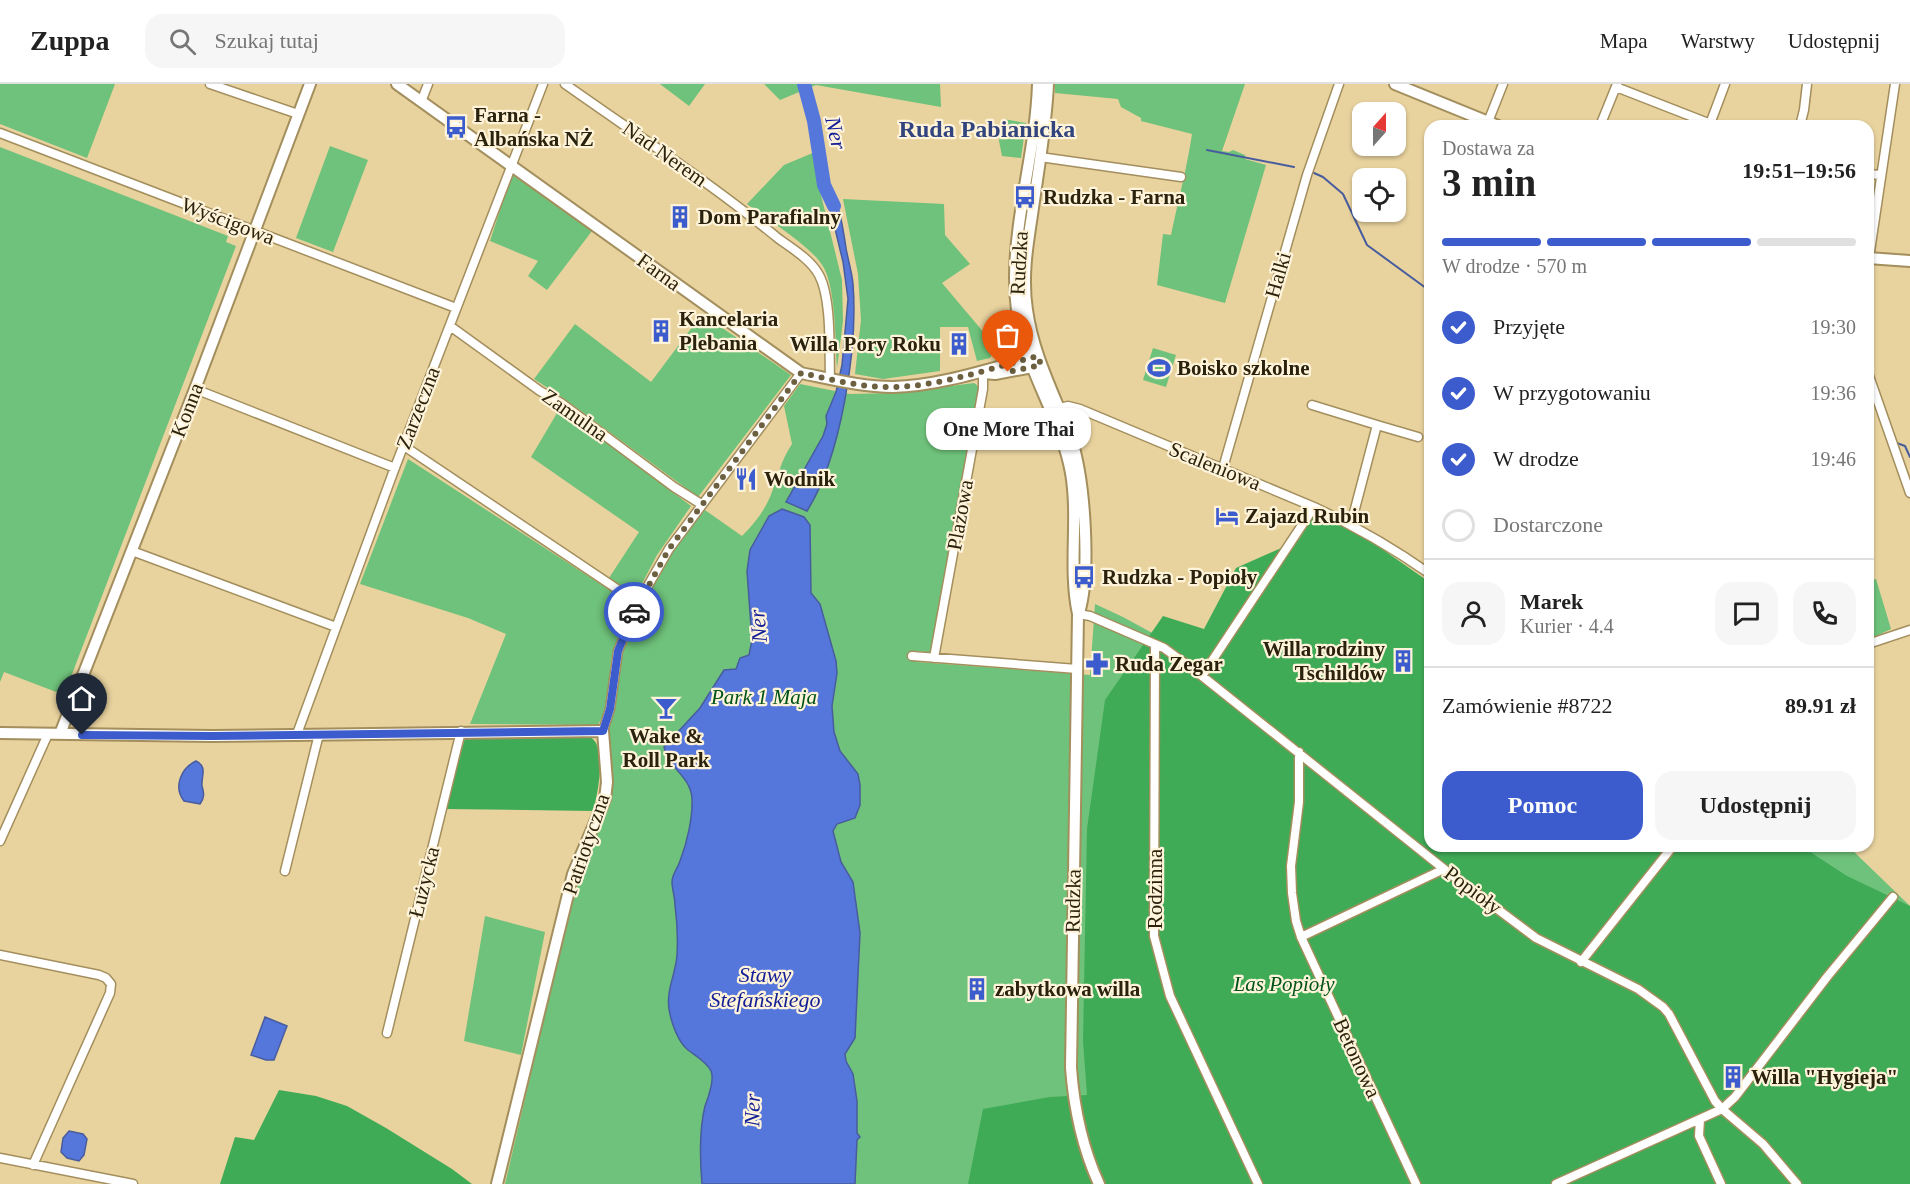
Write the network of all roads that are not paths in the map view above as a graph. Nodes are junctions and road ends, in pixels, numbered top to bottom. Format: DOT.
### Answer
graph roads {
  1 [pos="210,84"];
  2 [pos="310,84"];
  3 [pos="397,84"];
  4 [pos="428,84"];
  5 [pos="543,84"];
  6 [pos="565,84"];
  7 [pos="1038,84"];
  8 [pos="1048,84"];
  9 [pos="1339,84"];
  10 [pos="1395,84"];
  11 [pos="1503,84"];
  12 [pos="1725,84"];
  13 [pos="1807,84"];
  14 [pos="1894,84"];
  15 [pos="1617,86"];
  16 [pos="421,102"];
  17 [pos="298,114"];
  18 [pos="1483,120"];
  19 [pos="1494,120"];
  20 [pos="1603,120"];
  21 [pos="1701,120"];
  22 [pos="1714,120"];
  23 [pos="1802,120"];
  24 [pos="0,133"];
  25 [pos="1040,157"];
  26 [pos="510,166"];
  27 [pos="1874,174"];
  28 [pos="1880,175"];
  29 [pos="1181,177"];
  30 [pos="1874,216"];
  31 [pos="254,230"];
  32 [pos="1874,258"];
  33 [pos="1910,261"];
  34 [pos="456,309"];
  35 [pos="450,326"];
  36 [pos="1035,362"];
  37 [pos="801,373"];
  38 [pos="983,373"];
  39 [pos="832,379"];
  40 [pos="195,388"];
  41 [pos="1874,390"];
  42 [pos="1312,405"];
  43 [pos="1059,408"];
  44 [pos="1377,425"];
  45 [pos="1418,437"];
  46 [pos="404,446"];
  47 [pos="395,468"];
  48 [pos="1223,468"];
  49 [pos="1910,494"];
  50 [pos="701,504"];
  51 [pos="1314,507"];
  52 [pos="1351,524"];
  53 [pos="132,551"];
  54 [pos="1424,570"];
  55 [pos="638,603"];
  56 [pos="1078,614"];
  57 [pos="336,627"];
  58 [pos="1910,630"];
  59 [pos="1874,642"];
  60 [pos="1155,644"];
  61 [pos="912,656"];
  62 [pos="934,658"];
  63 [pos="1077,669"];
  64 [pos="1202,676"];
  65 [pos="461,731"];
  66 [pos="603,731"];
  67 [pos="0,734"];
  68 [pos="48,734"];
  69 [pos="60,734"];
  70 [pos="297,734"];
  71 [pos="319,734"];
  72 [pos="1299,752"];
  73 [pos="0,841"];
  74 [pos="1668,852"];
  75 [pos="1444,868"];
  76 [pos="285,871"];
  77 [pos="1893,897"];
  78 [pos="1301,937"];
  79 [pos="0,955"];
  80 [pos="1581,962"];
  81 [pos="387,1033"];
  82 [pos="1722,1109"];
  83 [pos="1700,1119"];
  84 [pos="0,1158"];
  85 [pos="33,1165"];
  86 [pos="1566,1182"];
  87 [pos="119,1183"];
  88 [pos="133,1184"];
  89 [pos="497,1184"];
  90 [pos="1099,1184"];
  91 [pos="1258,1184"];
  92 [pos="1416,1184"];
  93 [pos="1556,1184"];
  94 [pos="1721,1184"];
  95 [pos="1797,1184"];
  1 -- 17 [label="street"];
  2 -- 17 [label="street, Konna"];
  3 -- 16 [label="street, Farna"];
  4 -- 16 [label="street"];
  5 -- 26 [label="street, Zarzeczna"];
  6 -- 39 [label="street, Nad Nerem"];
  7 -- 36 [label="street, Rudzka"];
  8 -- 25 [label="street, Rudzka"];
  9 -- 48 [label="street, Halki"];
  10 -- 18 [label="street"];
  11 -- 19 [label="street"];
  12 -- 22 [label="street"];
  13 -- 23 [label="street"];
  14 -- 28 [label="street"];
  15 -- 20 [label="street"];
  15 -- 21 [label="street"];
  16 -- 26 [label="street, Farna"];
  17 -- 31 [label="street, Konna"];
  24 -- 31 [label="street, Wyścigowa"];
  25 -- 29 [label="street"];
  25 -- 36 [label="street, Rudzka"];
  26 -- 34 [label="street, Zarzeczna"];
  26 -- 37 [label="street, Farna"];
  27 -- 28 [label="street"];
  28 -- 30 [label="street"];
  31 -- 34 [label="street, Wyścigowa"];
  31 -- 40 [label="street, Konna"];
  32 -- 33 [label="street"];
  34 -- 35 [label="street, Zarzeczna"];
  35 -- 46 [label="street, Zarzeczna"];
  35 -- 50 [label="street, Zamulna"];
  36 -- 38 [label="street, Farna"];
  36 -- 43 [label="street, Rudzka"];
  36 -- 56 [label="street, Rudzka"];
  37 -- 39 [label="street, Farna"];
  37 -- 50 [label="street, Patriotyczna"];
  38 -- 39 [label="street, Farna"];
  38 -- 62 [label="street, Plażowa"];
  40 -- 47 [label="street"];
  40 -- 53 [label="street, Konna"];
  41 -- 49 [label="street"];
  42 -- 44 [label="street"];
  43 -- 48 [label="street, Scaleniowa"];
  43 -- 56 [label="street, Rudzka"];
  44 -- 45 [label="street"];
  44 -- 52 [label="street"];
  46 -- 47 [label="street, Zarzeczna"];
  46 -- 55 [label="street"];
  47 -- 57 [label="street, Zarzeczna"];
  48 -- 51 [label="street, Scaleniowa"];
  50 -- 55 [label="street, Patriotyczna"];
  51 -- 52 [label="street, Scaleniowa"];
  51 -- 64 [label="street"];
  52 -- 54 [label="street, Scaleniowa"];
  53 -- 57 [label="street"];
  53 -- 69 [label="street, Konna"];
  55 -- 66 [label="street, Patriotyczna"];
  56 -- 60 [label="street, Popioły"];
  56 -- 63 [label="street, Rudzka"];
  57 -- 70 [label="street, Zarzeczna"];
  58 -- 59 [label="street"];
  60 -- 64 [label="street, Popioły"];
  60 -- 91 [label="street, Rodzinna"];
  61 -- 62 [label="street"];
  62 -- 63 [label="street"];
  63 -- 90 [label="street, Rudzka"];
  64 -- 72 [label="street, Popioły"];
  65 -- 66 [label="street"];
  65 -- 71 [label="street"];
  65 -- 81 [label="street, Łużycka"];
  66 -- 89 [label="street, Patriotyczna"];
  67 -- 68 [label="street"];
  68 -- 69 [label="street"];
  68 -- 73 [label="street"];
  69 -- 70 [label="street"];
  70 -- 71 [label="street"];
  71 -- 76 [label="street"];
  72 -- 75 [label="street, Popioły"];
  72 -- 78 [label="street, Betonowa"];
  74 -- 80 [label="street"];
  75 -- 78 [label="street"];
  75 -- 80 [label="street, Popioły"];
  77 -- 82 [label="street"];
  78 -- 92 [label="street, Betonowa"];
  79 -- 85 [label="street"];
  80 -- 82 [label="street, Popioły"];
  82 -- 83 [label="street"];
  82 -- 95 [label="street, Popioły"];
  83 -- 86 [label="street"];
  83 -- 94 [label="street"];
  84 -- 85 [label="street"];
  85 -- 87 [label="street"];
  86 -- 93 [label="street"];
  87 -- 88 [label="street"];
}
